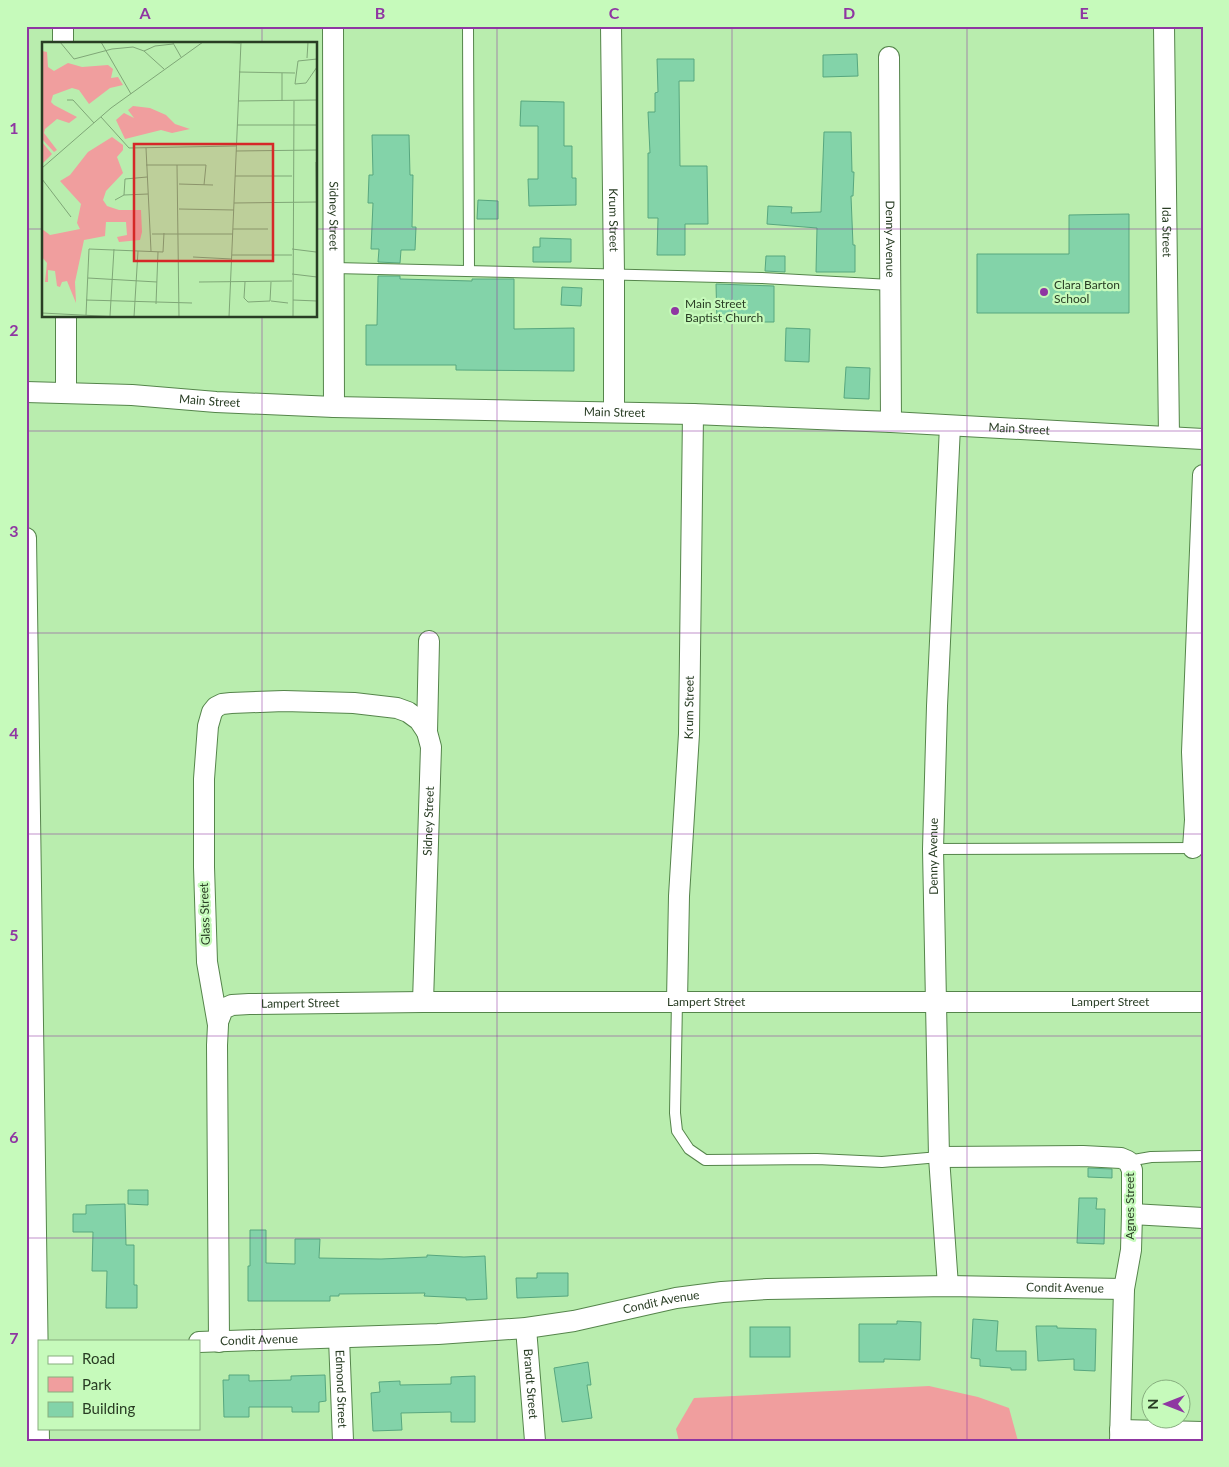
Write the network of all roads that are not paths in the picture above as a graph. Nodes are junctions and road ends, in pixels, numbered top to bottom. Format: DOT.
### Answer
graph roads {
  1 [pos="63,26"];
  2 [pos="333,26"];
  3 [pos="468,26"];
  4 [pos="611,26"];
  5 [pos="1164,26"];
  6 [pos="63,42"];
  7 [pos="889,57"];
  8 [pos="334,268"];
  9 [pos="469,271"];
  10 [pos="614,275"];
  11 [pos="891,286"];
  12 [pos="66,318"];
  13 [pos="26,392"];
  14 [pos="66,393"];
  15 [pos="334,407"];
  16 [pos="614,412"];
  17 [pos="693,414"];
  18 [pos="891,422"];
  19 [pos="950,426"];
  20 [pos="1169,437"];
  21 [pos="1203,439"];
  22 [pos="1203,475"];
  23 [pos="26,538"];
  24 [pos="429,641"];
  25 [pos="427,732"];
  26 [pos="1198,848"];
  27 [pos="933,849"];
  28 [pos="677,1001"];
  29 [pos="422,1002"];
  30 [pos="1203,1002"];
  31 [pos="936,1003"];
  32 [pos="218,1022"];
  33 [pos="1203,1156"];
  34 [pos="939,1157"];
  35 [pos="1128,1161"];
  36 [pos="1132,1214"];
  37 [pos="1203,1218"];
  38 [pos="948,1286"];
  39 [pos="1124,1289"];
  40 [pos="526,1328"];
  41 [pos="339,1338"];
  42 [pos="38,1342"];
  43 [pos="200,1342"];
  44 [pos="220,1342"];
  45 [pos="1203,1432"];
  46 [pos="1120,1436"];
  47 [pos="38,1441"];
  48 [pos="343,1441"];
  49 [pos="536,1441"];
  1 -- 6 [label="street"];
  2 -- 8 [label="street, Sidney Street"];
  3 -- 9 [label="lane"];
  4 -- 10 [label="street, Krum Street"];
  5 -- 20 [label="street, Ida Street"];
  7 -- 11 [label="street, Denny Avenue"];
  8 -- 9 [label="lane"];
  8 -- 15 [label="street, Sidney Street"];
  9 -- 10 [label="lane"];
  10 -- 11 [label="lane"];
  10 -- 16 [label="street, Krum Street"];
  11 -- 18 [label="street, Denny Avenue"];
  12 -- 14 [label="street"];
  13 -- 14 [label="street, Main Street"];
  14 -- 15 [label="street, Main Street"];
  15 -- 16 [label="street, Main Street"];
  16 -- 17 [label="street, Main Street"];
  17 -- 18 [label="street, Main Street"];
  17 -- 28 [label="street, Krum Street"];
  18 -- 19 [label="street, Main Street"];
  19 -- 20 [label="street, Main Street"];
  19 -- 27 [label="street, Denny Avenue"];
  20 -- 21 [label="street, Main Street"];
  22 -- 26 [label="street"];
  23 -- 42 [label="street"];
  24 -- 25 [label="street, Sidney Street"];
  25 -- 29 [label="street, Sidney Street"];
  25 -- 32 [label="street, Glass Street"];
  26 -- 27 [label="lane"];
  27 -- 31 [label="street, Denny Avenue"];
  28 -- 29 [label="street, Lampert Street"];
  28 -- 31 [label="street, Lampert Street"];
  28 -- 34 [label="lane"];
  29 -- 32 [label="street, Lampert Street"];
  30 -- 31 [label="street, Lampert Street"];
  31 -- 34 [label="street, Denny Avenue"];
  32 -- 44 [label="street, Glass Street"];
  33 -- 35 [label="lane"];
  34 -- 35 [label="street, Agnes Street"];
  34 -- 38 [label="street, Denny Avenue"];
  35 -- 36 [label="street, Agnes Street"];
  36 -- 37 [label="street"];
  36 -- 39 [label="street, Agnes Street"];
  38 -- 39 [label="street, Condit Avenue"];
  38 -- 40 [label="street, Condit Avenue"];
  39 -- 46 [label="street, Agnes Street"];
  40 -- 41 [label="street, Condit Avenue"];
  40 -- 49 [label="street, Brandt Street"];
  41 -- 44 [label="street, Condit Avenue"];
  41 -- 48 [label="street, Edmond Street"];
  42 -- 47 [label="street"];
  43 -- 44 [label="street, Condit Avenue"];
  45 -- 46 [label="street"];
}
